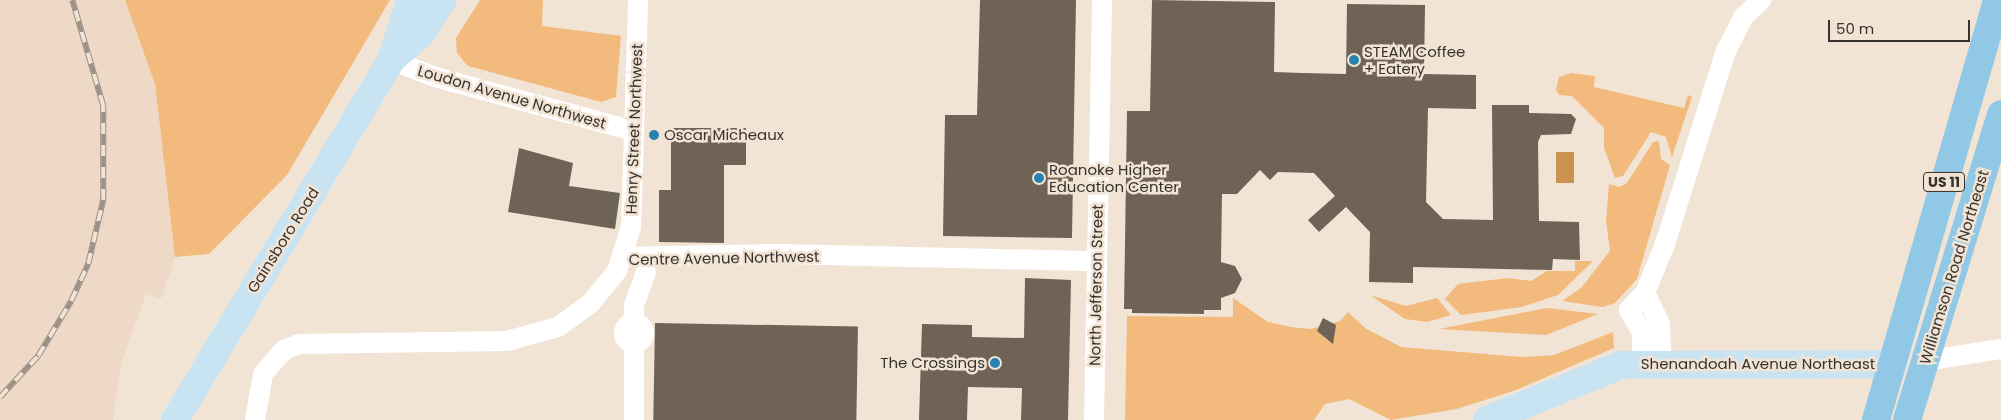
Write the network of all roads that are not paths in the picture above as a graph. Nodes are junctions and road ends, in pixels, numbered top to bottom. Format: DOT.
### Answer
graph roads {
  1 [pos="411,0"];
  2 [pos="443,0"];
  3 [pos="638,0"];
  4 [pos="1102,0"];
  5 [pos="1761,0"];
  6 [pos="1997,0"];
  7 [pos="1743,9"];
  8 [pos="391,60"];
  9 [pos="2001,114"];
  10 [pos="634,131"];
  11 [pos="623,257"];
  12 [pos="1096,261"];
  13 [pos="646,272"];
  14 [pos="1644,293"];
  15 [pos="2001,349"];
  16 [pos="1651,362"];
  17 [pos="1924,362"];
  18 [pos="1891,364"];
  19 [pos="175,420"];
  20 [pos="255,420"];
  21 [pos="634,420"];
  22 [pos="1094,420"];
  23 [pos="1487,420"];
  24 [pos="1876,420"];
  25 [pos="1906,420"];
  1 -- 8 [label="main road, Gainsboro Road"];
  2 -- 8 [label="main road, Gainsboro Road"];
  3 -- 10 [label="street, Henry Street Northwest"];
  4 -- 12 [label="street, North Jefferson Street"];
  5 -- 7 [label="street"];
  6 -- 18 [label="main road, US 11"];
  7 -- 14 [label="street"];
  8 -- 10 [label="street, Loudon Avenue Northwest"];
  8 -- 19 [label="main road, Gainsboro Road"];
  9 -- 17 [label="main road, Williamson Road Northeast / US 11"];
  10 -- 11 [label="street, Henry Street Northwest"];
  11 -- 12 [label="street, Centre Avenue Northwest"];
  11 -- 20 [label="street, Centre Avenue Northwest"];
  12 -- 22 [label="street, North Jefferson Street"];
  13 -- 21 [label="street"];
  14 -- 16 [label="street"];
  14 -- 16 [label="street"];
  15 -- 17 [label="street"];
  16 -- 18 [label="main road, Shenandoah Avenue Northeast"];
  16 -- 23 [label="main road, Shenandoah Avenue Northeast"];
  17 -- 25 [label="main road, Williamson Road Northeast / US 11"];
  18 -- 24 [label="main road, US 11"];
}
